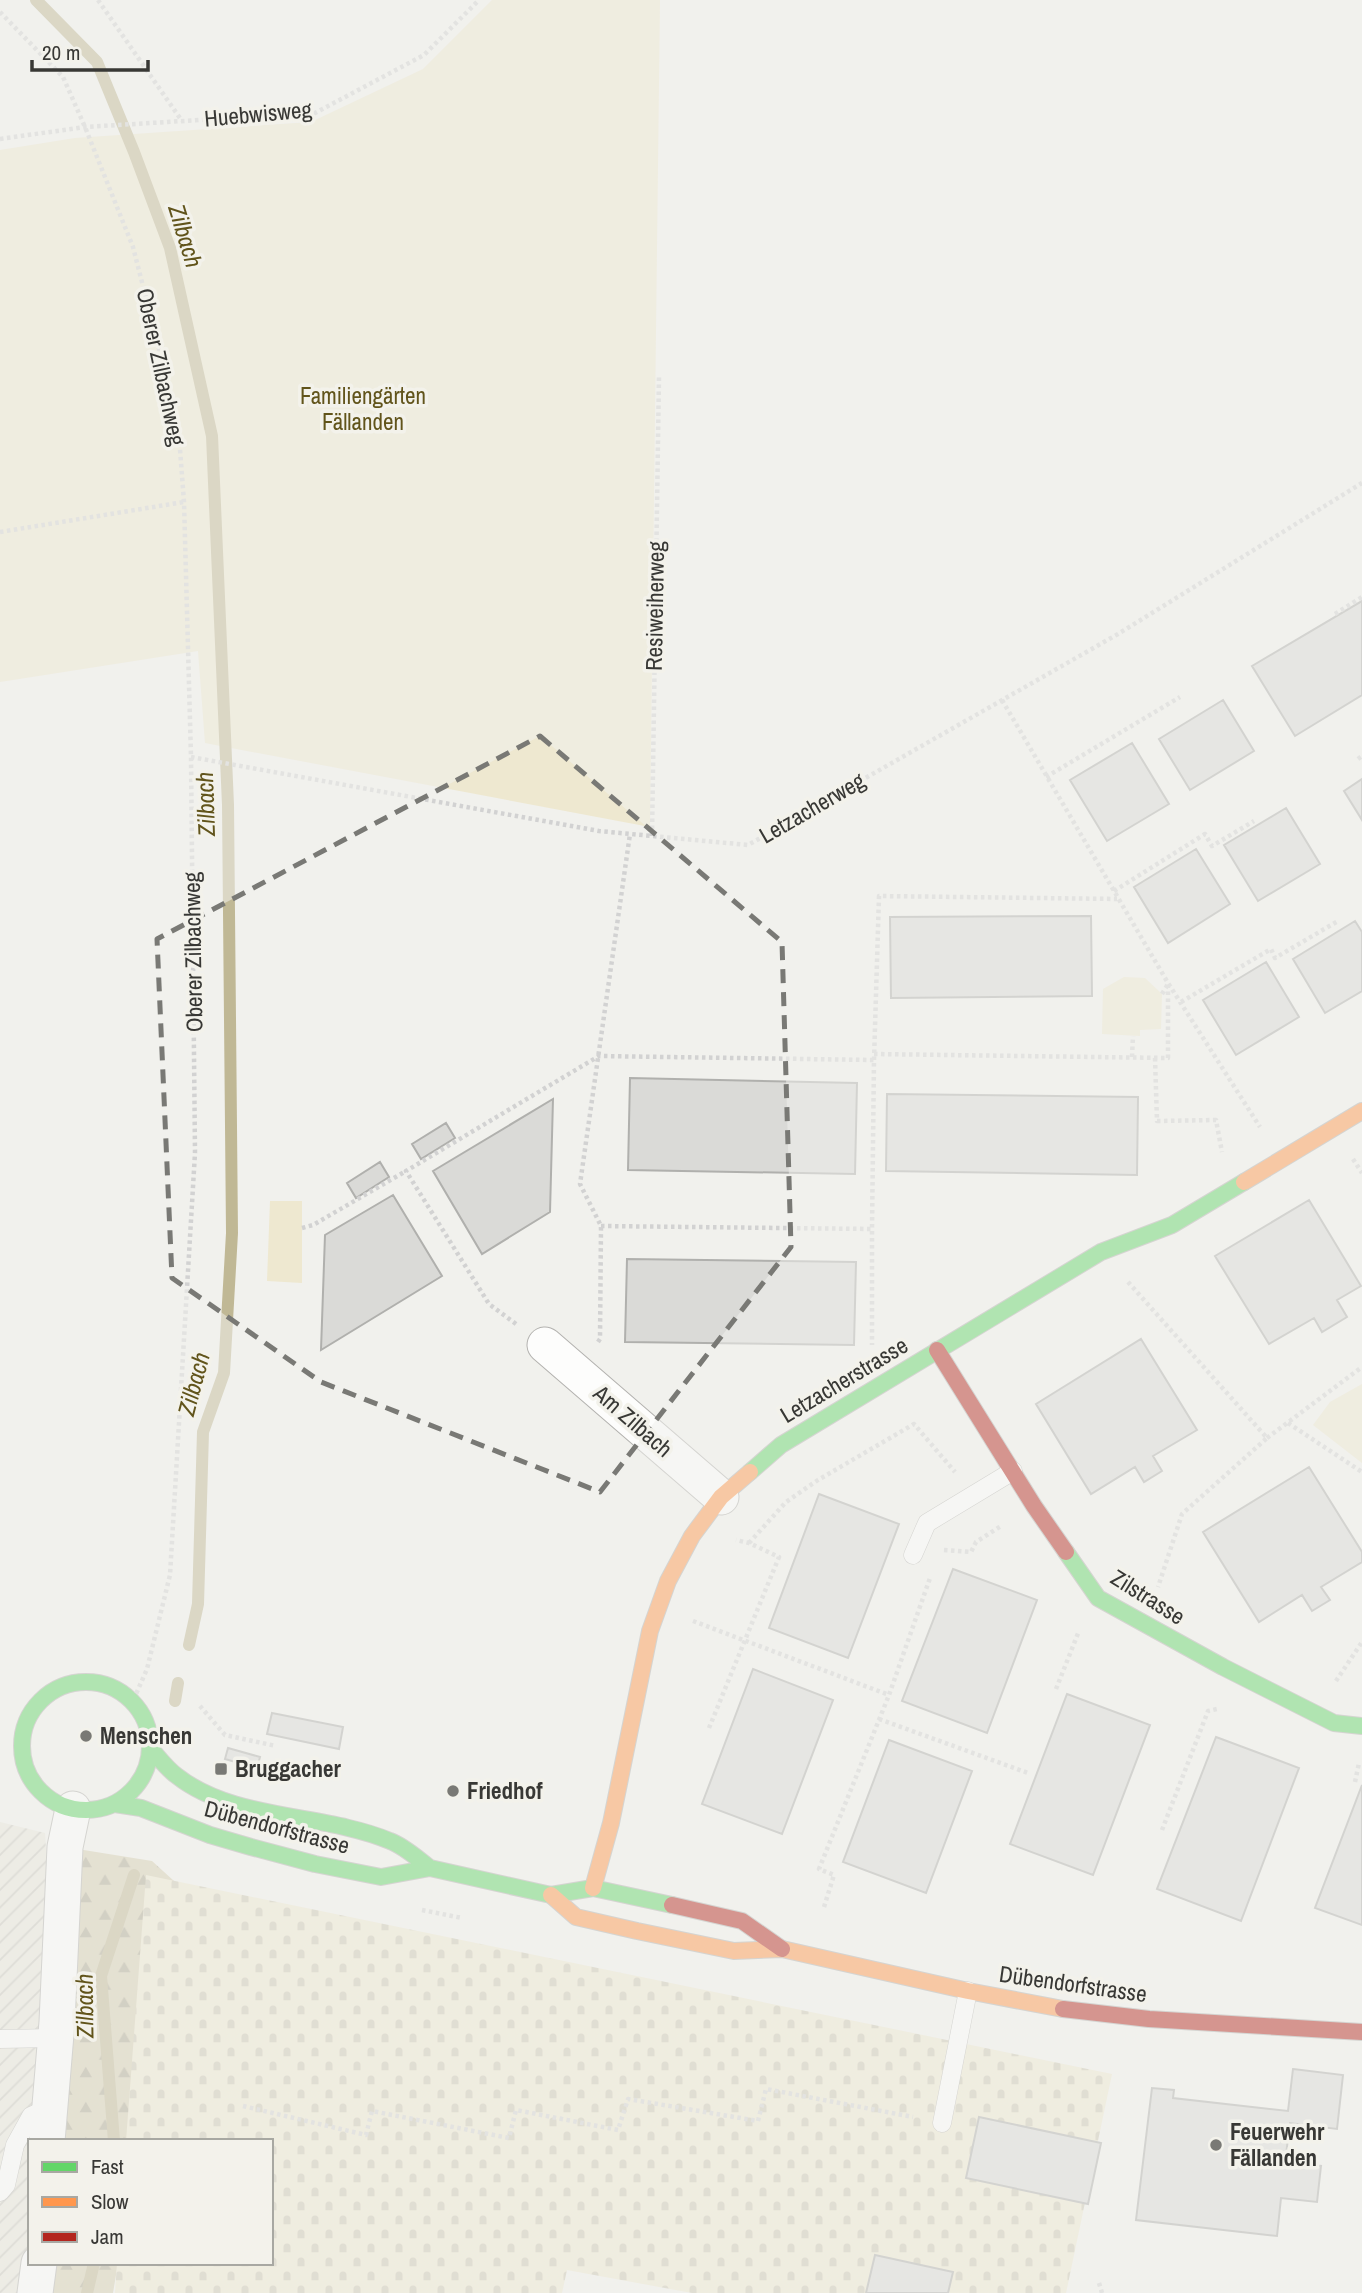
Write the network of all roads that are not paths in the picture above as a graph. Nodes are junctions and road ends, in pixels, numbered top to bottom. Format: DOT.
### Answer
graph roads {
  1 [pos="1362,1111"];
  2 [pos="545,1345"];
  3 [pos="937,1350"];
  4 [pos="1013,1471"];
  5 [pos="721,1497"];
  6 [pos="913,1555"];
  7 [pos="1362,1726"];
  8 [pos="4,1749"];
  9 [pos="151,1749"];
  10 [pos="21,1750"];
  11 [pos="115,1804"];
  12 [pos="73,1809"];
  13 [pos="430,1868"];
  14 [pos="593,1888"];
  15 [pos="551,1895"];
  16 [pos="782,1949"];
  17 [pos="968,1992"];
  18 [pos="1362,2032"];
  19 [pos="55,2038"];
  20 [pos="0,2039"];
  21 [pos="942,2123"];
  22 [pos="48,2124"];
  23 [pos="0,2192"];
  24 [pos="39,2265"];
  25 [pos="36,2293"];
  1 -- 3 [label="main road, Letzacherstrasse"];
  2 -- 5 [label="street, Am Zilbach"];
  3 -- 4 [label="main road, Zilstrasse"];
  3 -- 5 [label="main road, Letzacherstrasse"];
  4 -- 6 [label="lane"];
  4 -- 7 [label="main road, Zilstrasse"];
  5 -- 14 [label="main road, Letzacherstrasse"];
  8 -- 10 [label="main road"];
  9 -- 10 [label="main road, Dübendorfstrasse"];
  9 -- 11 [label="main road"];
  9 -- 13 [label="main road, Dübendorfstrasse"];
  10 -- 12 [label="main road"];
  11 -- 12 [label="main road, Dübendorfstrasse"];
  11 -- 13 [label="main road, Dübendorfstrasse"];
  12 -- 19 [label="street"];
  13 -- 15 [label="main road, Dübendorfstrasse"];
  14 -- 15 [label="main road, Dübendorfstrasse"];
  14 -- 16 [label="main road, Dübendorfstrasse"];
  15 -- 16 [label="main road, Dübendorfstrasse"];
  16 -- 17 [label="main road, Dübendorfstrasse"];
  17 -- 18 [label="main road, Dübendorfstrasse"];
  17 -- 21 [label="lane"];
  19 -- 20 [label="lane"];
  19 -- 22 [label="street"];
  22 -- 23 [label="lane"];
  24 -- 25 [label="street"];
}
